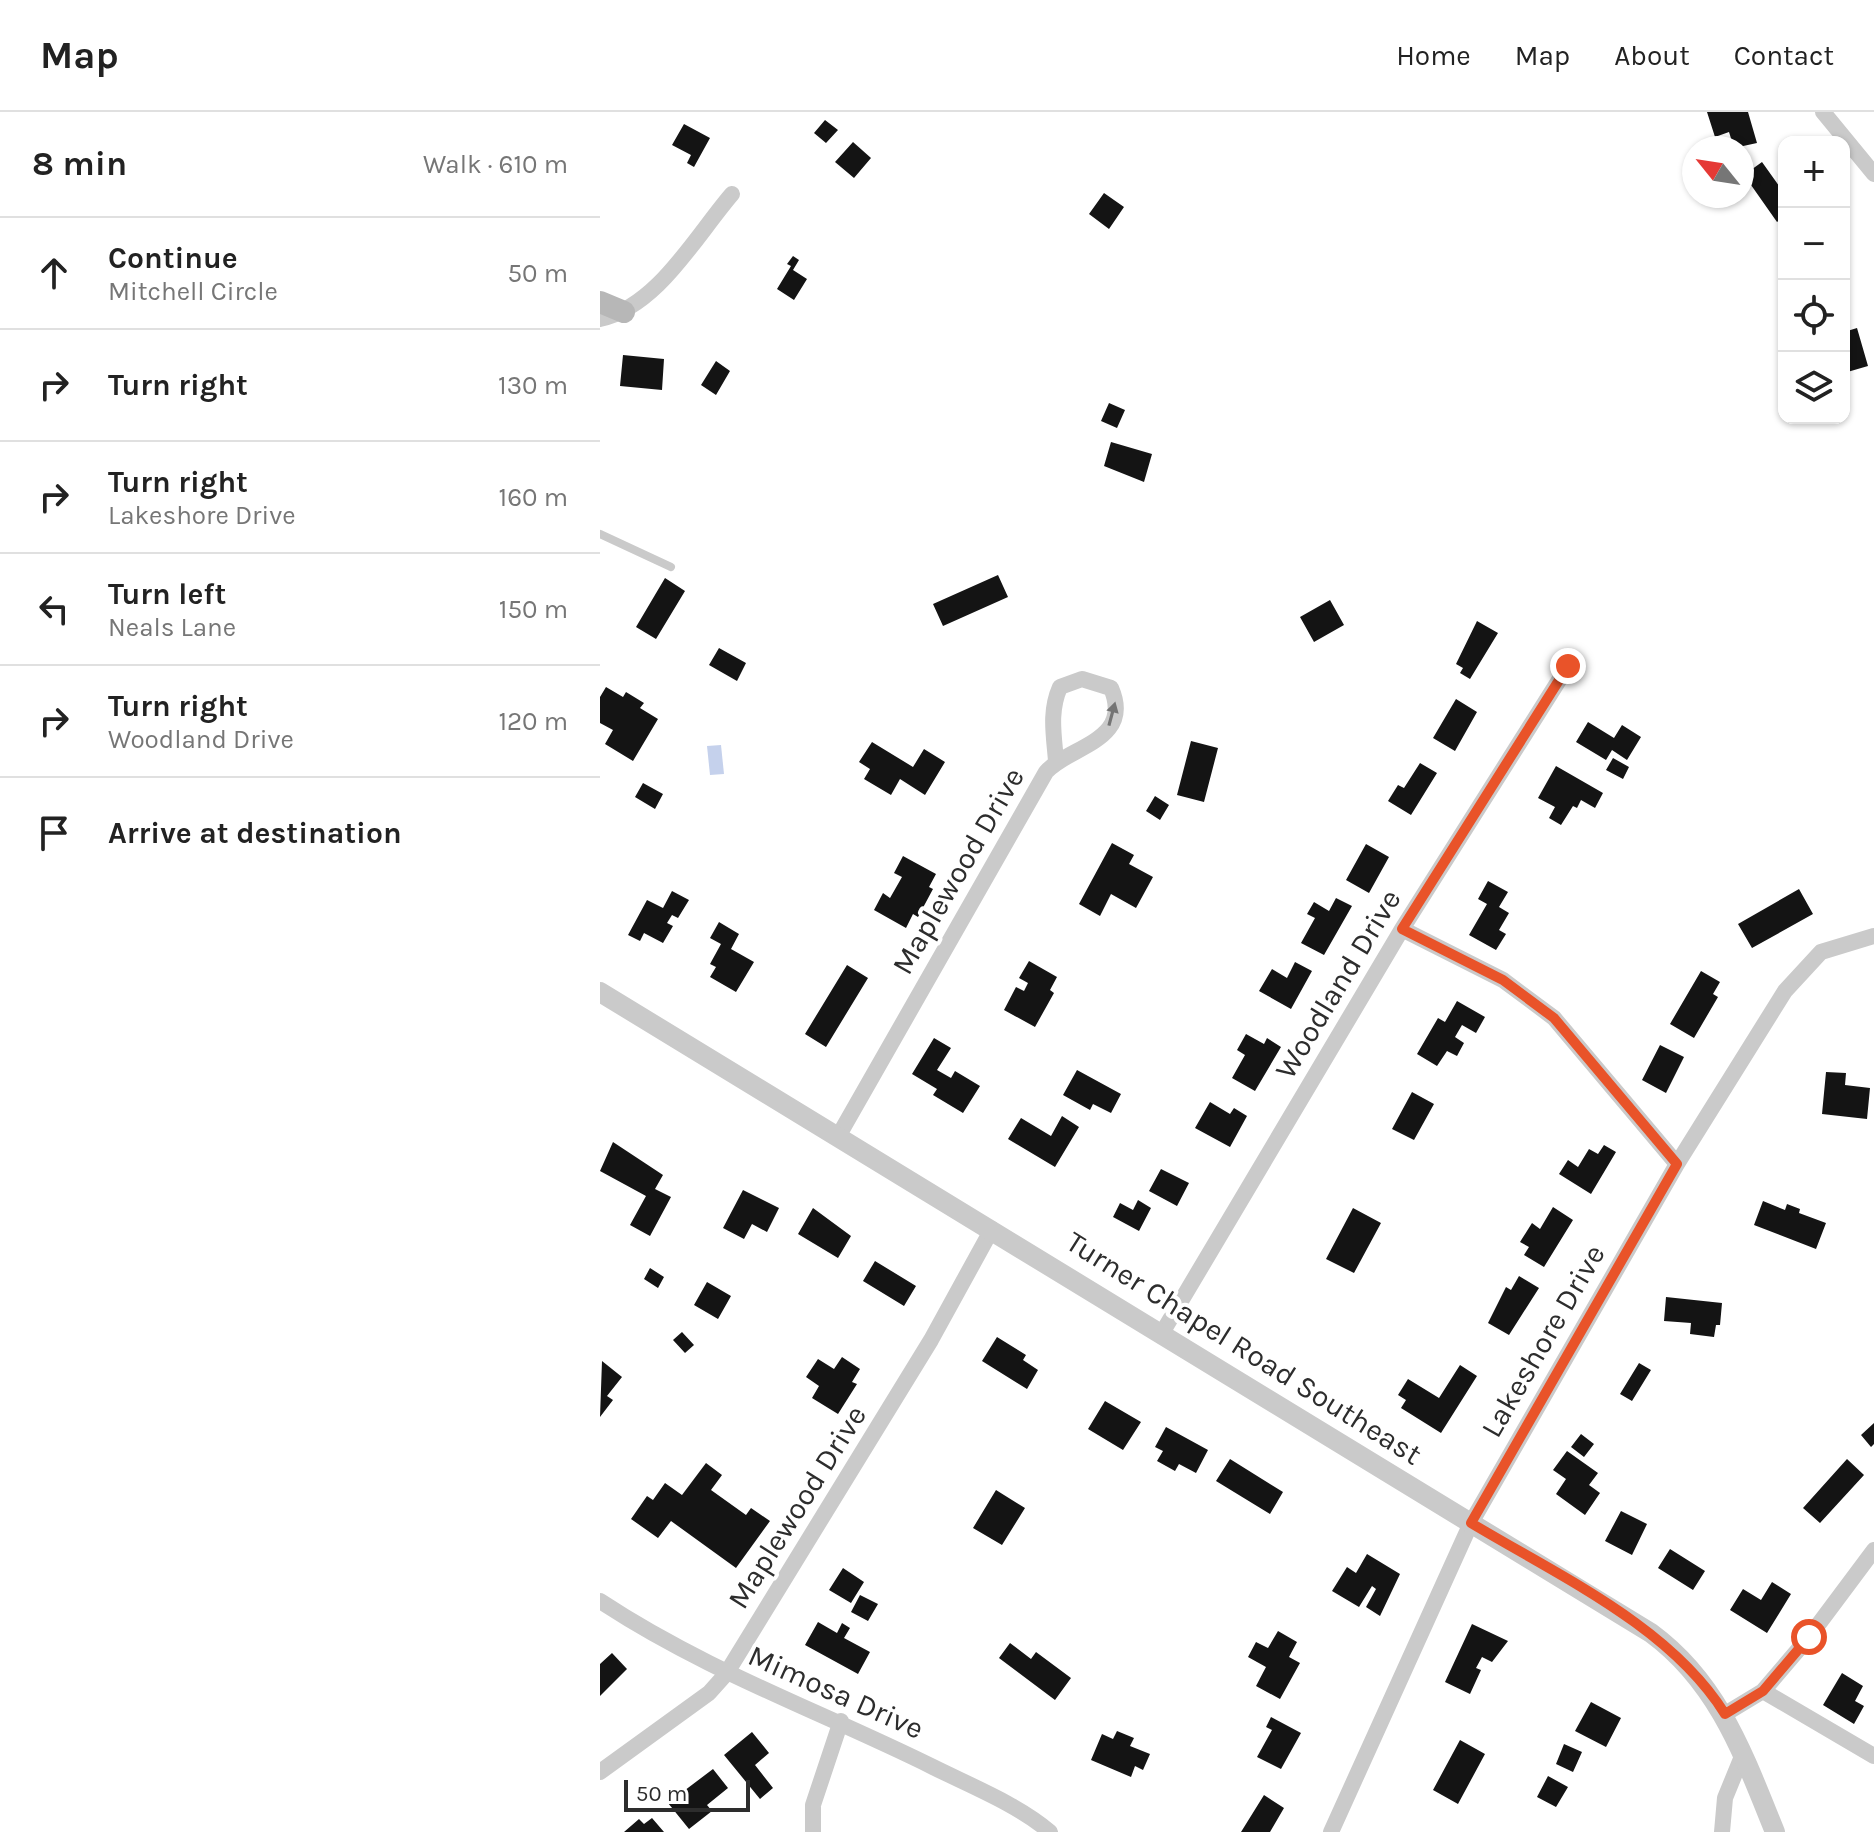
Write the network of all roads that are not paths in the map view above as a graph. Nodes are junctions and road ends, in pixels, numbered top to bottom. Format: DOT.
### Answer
graph roads {
  1 [pos="1823,112"];
  2 [pos="1874,174"];
  3 [pos="732,194"];
  4 [pos="600,302"];
  5 [pos="624,312"];
  6 [pos="600,319"];
  7 [pos="600,534"];
  8 [pos="671,567"];
  9 [pos="1568,666"];
  10 [pos="1056,761"];
  11 [pos="1402,929"];
  12 [pos="1874,936"];
  13 [pos="600,992"];
  14 [pos="839,1135"];
  15 [pos="1677,1164"];
  16 [pos="992,1229"];
  17 [pos="1162,1333"];
  18 [pos="1471,1523"];
  19 [pos="1874,1550"];
  20 [pos="600,1601"];
  21 [pos="726,1674"];
  22 [pos="1763,1691"];
  23 [pos="1725,1714"];
  24 [pos="841,1721"];
  25 [pos="1743,1754"];
  26 [pos="1874,1756"];
  27 [pos="600,1772"];
  28 [pos="813,1832"];
  29 [pos="1050,1832"];
  30 [pos="1331,1832"];
  31 [pos="1722,1832"];
  32 [pos="1775,1832"];
  1 -- 2 [label="street"];
  3 -- 5 [label="street"];
  4 -- 5 [label="main road"];
  5 -- 6 [label="street"];
  7 -- 8 [label="lane"];
  9 -- 11 [label="street, Woodland Drive"];
  10 -- 10 [label="street, Maplewood Drive, one-way"];
  10 -- 14 [label="street, Maplewood Drive"];
  11 -- 15 [label="street"];
  11 -- 17 [label="street, Woodland Drive"];
  12 -- 15 [label="street, Lakeshore Drive"];
  13 -- 14 [label="street, Turner Chapel Road Southeast"];
  14 -- 16 [label="street, Turner Chapel Road Southeast"];
  15 -- 18 [label="street, Lakeshore Drive"];
  16 -- 17 [label="street, Turner Chapel Road Southeast"];
  16 -- 21 [label="street, Maplewood Drive"];
  17 -- 18 [label="street, Turner Chapel Road Southeast"];
  18 -- 23 [label="street, Turner Chapel Road Southeast"];
  18 -- 30 [label="street, Lakeshore Drive"];
  19 -- 22 [label="street"];
  20 -- 21 [label="street, Mimosa Drive"];
  21 -- 24 [label="street, Mimosa Drive"];
  21 -- 27 [label="street, Maplewood Drive"];
  22 -- 23 [label="street"];
  22 -- 26 [label="street"];
  23 -- 25 [label="street, Turner Chapel Road Southeast"];
  24 -- 28 [label="street"];
  24 -- 29 [label="street, Mimosa Drive"];
  25 -- 31 [label="street"];
  25 -- 32 [label="street, Turner Chapel Road Southeast"];
}
